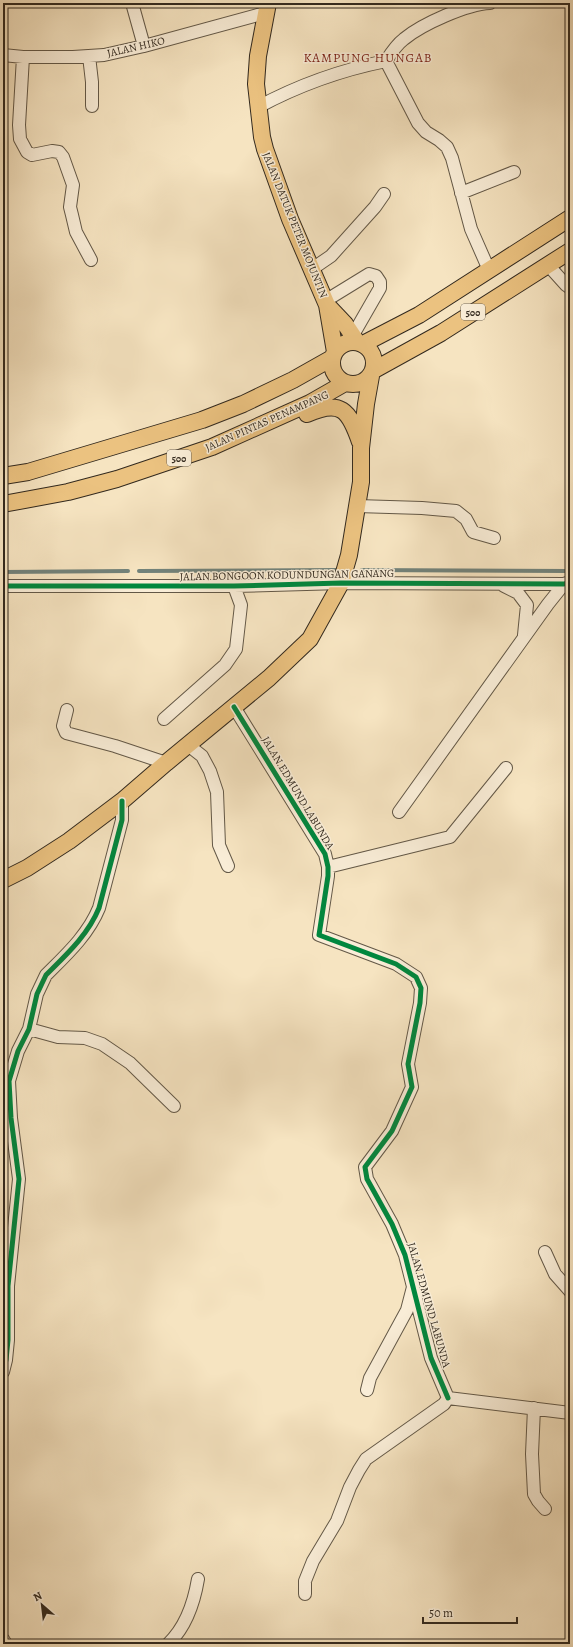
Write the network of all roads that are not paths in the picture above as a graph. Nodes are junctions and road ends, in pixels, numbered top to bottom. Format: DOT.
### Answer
graph roads {
  1 [pos="132,3"];
  2 [pos="490,3"];
  3 [pos="266,8"];
  4 [pos="144,46"];
  5 [pos="5,53"];
  6 [pos="89,56"];
  7 [pos="23,57"];
  8 [pos="386,60"];
  9 [pos="92,106"];
  10 [pos="258,107"];
  11 [pos="514,172"];
  12 [pos="461,193"];
  13 [pos="384,194"];
  14 [pos="570,218"];
  15 [pos="570,251"];
  16 [pos="91,260"];
  17 [pos="548,265"];
  18 [pos="312,269"];
  19 [pos="489,270"];
  20 [pos="570,288"];
  21 [pos="326,303"];
  22 [pos="357,341"];
  23 [pos="334,355"];
  24 [pos="372,373"];
  25 [pos="345,383"];
  26 [pos="232,438"];
  27 [pos="361,448"];
  28 [pos="3,476"];
  29 [pos="3,504"];
  30 [pos="357,506"];
  31 [pos="494,538"];
  32 [pos="341,583"];
  33 [pos="567,583"];
  34 [pos="500,584"];
  35 [pos="3,586"];
  36 [pos="234,586"];
  37 [pos="523,638"];
  38 [pos="234,707"];
  39 [pos="67,710"];
  40 [pos="164,719"];
  41 [pos="188,745"];
  42 [pos="166,762"];
  43 [pos="506,768"];
  44 [pos="122,801"];
  45 [pos="399,812"];
  46 [pos="228,866"];
  47 [pos="328,867"];
  48 [pos="3,880"];
  49 [pos="29,1029"];
  50 [pos="6,1081"];
  51 [pos="174,1106"];
  52 [pos="545,1252"];
  53 [pos="413,1287"];
  54 [pos="570,1291"];
  55 [pos="3,1372"];
  56 [pos="367,1390"];
  57 [pos="448,1398"];
  58 [pos="534,1408"];
  59 [pos="570,1413"];
  60 [pos="545,1509"];
  61 [pos="198,1579"];
  62 [pos="305,1594"];
  63 [pos="3,1639"];
  64 [pos="6,1644"];
  65 [pos="168,1644"];
  1 -- 4 [label="street"];
  2 -- 8 [label="street"];
  3 -- 4 [label="street, JALAN HIKO"];
  3 -- 10 [label="main road, JALAN DATUK PETER MOJUNTIN"];
  4 -- 6 [label="street, JALAN HIKO"];
  5 -- 7 [label="street, JALAN HIKO"];
  6 -- 7 [label="street, JALAN HIKO"];
  6 -- 9 [label="street"];
  7 -- 16 [label="street"];
  8 -- 10 [label="street"];
  8 -- 12 [label="street"];
  10 -- 18 [label="main road, JALAN DATUK PETER MOJUNTIN"];
  11 -- 12 [label="street"];
  12 -- 19 [label="street"];
  13 -- 18 [label="street"];
  14 -- 19 [label="main road, 500"];
  15 -- 17 [label="main road, 500"];
  17 -- 20 [label="street"];
  17 -- 24 [label="main road, 500"];
  18 -- 21 [label="main road, JALAN DATUK PETER MOJUNTIN"];
  19 -- 22 [label="main road, 500"];
  21 -- 22 [label="main road, JALAN DATUK PETER MOJUNTIN"];
  21 -- 22 [label="street"];
  21 -- 23 [label="main road, JALAN DATUK PETER MOJUNTIN"];
  22 -- 23 [label="main road, 500"];
  22 -- 24 [label="main road"];
  23 -- 25 [label="main road"];
  23 -- 28 [label="main road, 500"];
  24 -- 25 [label="main road, 500"];
  24 -- 27 [label="main road"];
  25 -- 26 [label="main road, JALAN PINTAS PENAMPANG / 500"];
  26 -- 27 [label="main road"];
  26 -- 29 [label="main road, JALAN PINTAS PENAMPANG / 500"];
  27 -- 30 [label="main road"];
  30 -- 31 [label="street"];
  30 -- 32 [label="main road"];
  32 -- 34 [label="street, JALAN BONGOON KODUNDUNGAN GANANG"];
  32 -- 36 [label="street, JALAN BONGOON KODUNDUNGAN GANANG"];
  32 -- 38 [label="main road"];
  33 -- 34 [label="street, JALAN BONGOON KODUNDUNGAN GANANG"];
  33 -- 37 [label="street"];
  34 -- 37 [label="street"];
  35 -- 36 [label="street, JALAN BONGOON KODUNDUNGAN GANANG"];
  36 -- 40 [label="street"];
  37 -- 45 [label="street"];
  38 -- 41 [label="main road"];
  38 -- 47 [label="street, JALAN EDMUND LABUNDA"];
  39 -- 42 [label="street"];
  41 -- 42 [label="main road"];
  41 -- 46 [label="street"];
  42 -- 44 [label="main road"];
  43 -- 47 [label="street"];
  44 -- 48 [label="main road"];
  44 -- 49 [label="street"];
  47 -- 53 [label="street, JALAN EDMUND LABUNDA"];
  49 -- 50 [label="street"];
  49 -- 51 [label="street"];
  50 -- 55 [label="street"];
  52 -- 54 [label="street"];
  53 -- 56 [label="street"];
  53 -- 57 [label="street, JALAN EDMUND LABUNDA"];
  57 -- 58 [label="street"];
  57 -- 62 [label="street"];
  58 -- 59 [label="street"];
  58 -- 60 [label="street"];
  61 -- 65 [label="street"];
  63 -- 64 [label="street"];
}
